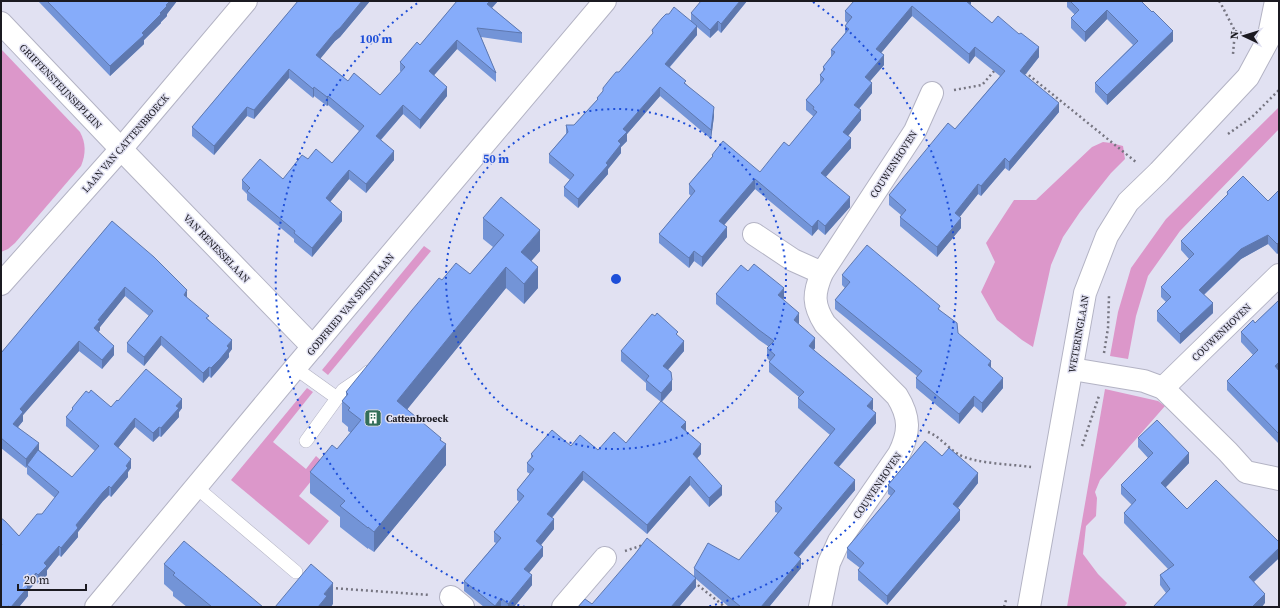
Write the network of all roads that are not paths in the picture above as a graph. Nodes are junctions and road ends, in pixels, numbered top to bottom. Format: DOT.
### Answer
graph roads {
  1 [pos="246,1"];
  2 [pos="605,1"];
  3 [pos="1276,1"];
  4 [pos="1,23"];
  5 [pos="932,93"];
  6 [pos="121,149"];
  7 [pos="754,234"];
  8 [pos="822,273"];
  9 [pos="1279,276"];
  10 [pos="1,284"];
  11 [pos="313,347"];
  12 [pos="375,363"];
  13 [pos="295,368"];
  14 [pos="1072,368"];
  15 [pos="1163,388"];
  16 [pos="337,398"];
  17 [pos="306,441"];
  18 [pos="1279,479"];
  19 [pos="196,487"];
  20 [pos="606,558"];
  21 [pos="296,572"];
  22 [pos="96,607"];
  23 [pos="563,607"];
  24 [pos="820,607"];
  25 [pos="1029,607"];
  1 -- 6 [label="street, LAAN VAN CATTENBROECK"];
  2 -- 11 [label="street, GODFRIED VAN SEIJSTLAAN"];
  3 -- 14 [label="street, WETERINGLAAN"];
  4 -- 6 [label="street, GRIFFENSTEIJNSEPLEIN"];
  5 -- 8 [label="street, COUWENHOVEN"];
  6 -- 10 [label="street, LAAN VAN CATTENBROECK"];
  6 -- 11 [label="street, VAN RENESSELAAN"];
  7 -- 8 [label="street"];
  8 -- 24 [label="street, COUWENHOVEN"];
  9 -- 15 [label="street, COUWENHOVEN"];
  11 -- 13 [label="street, GODFRIED VAN SEIJSTLAAN"];
  12 -- 16 [label="lane"];
  13 -- 16 [label="lane"];
  13 -- 19 [label="street, GODFRIED VAN SEIJSTLAAN"];
  14 -- 15 [label="street"];
  14 -- 25 [label="street, WETERINGLAAN"];
  15 -- 18 [label="street"];
  16 -- 17 [label="lane"];
  19 -- 21 [label="lane"];
  19 -- 22 [label="street, GODFRIED VAN SEIJSTLAAN"];
  20 -- 23 [label="street"];
}
